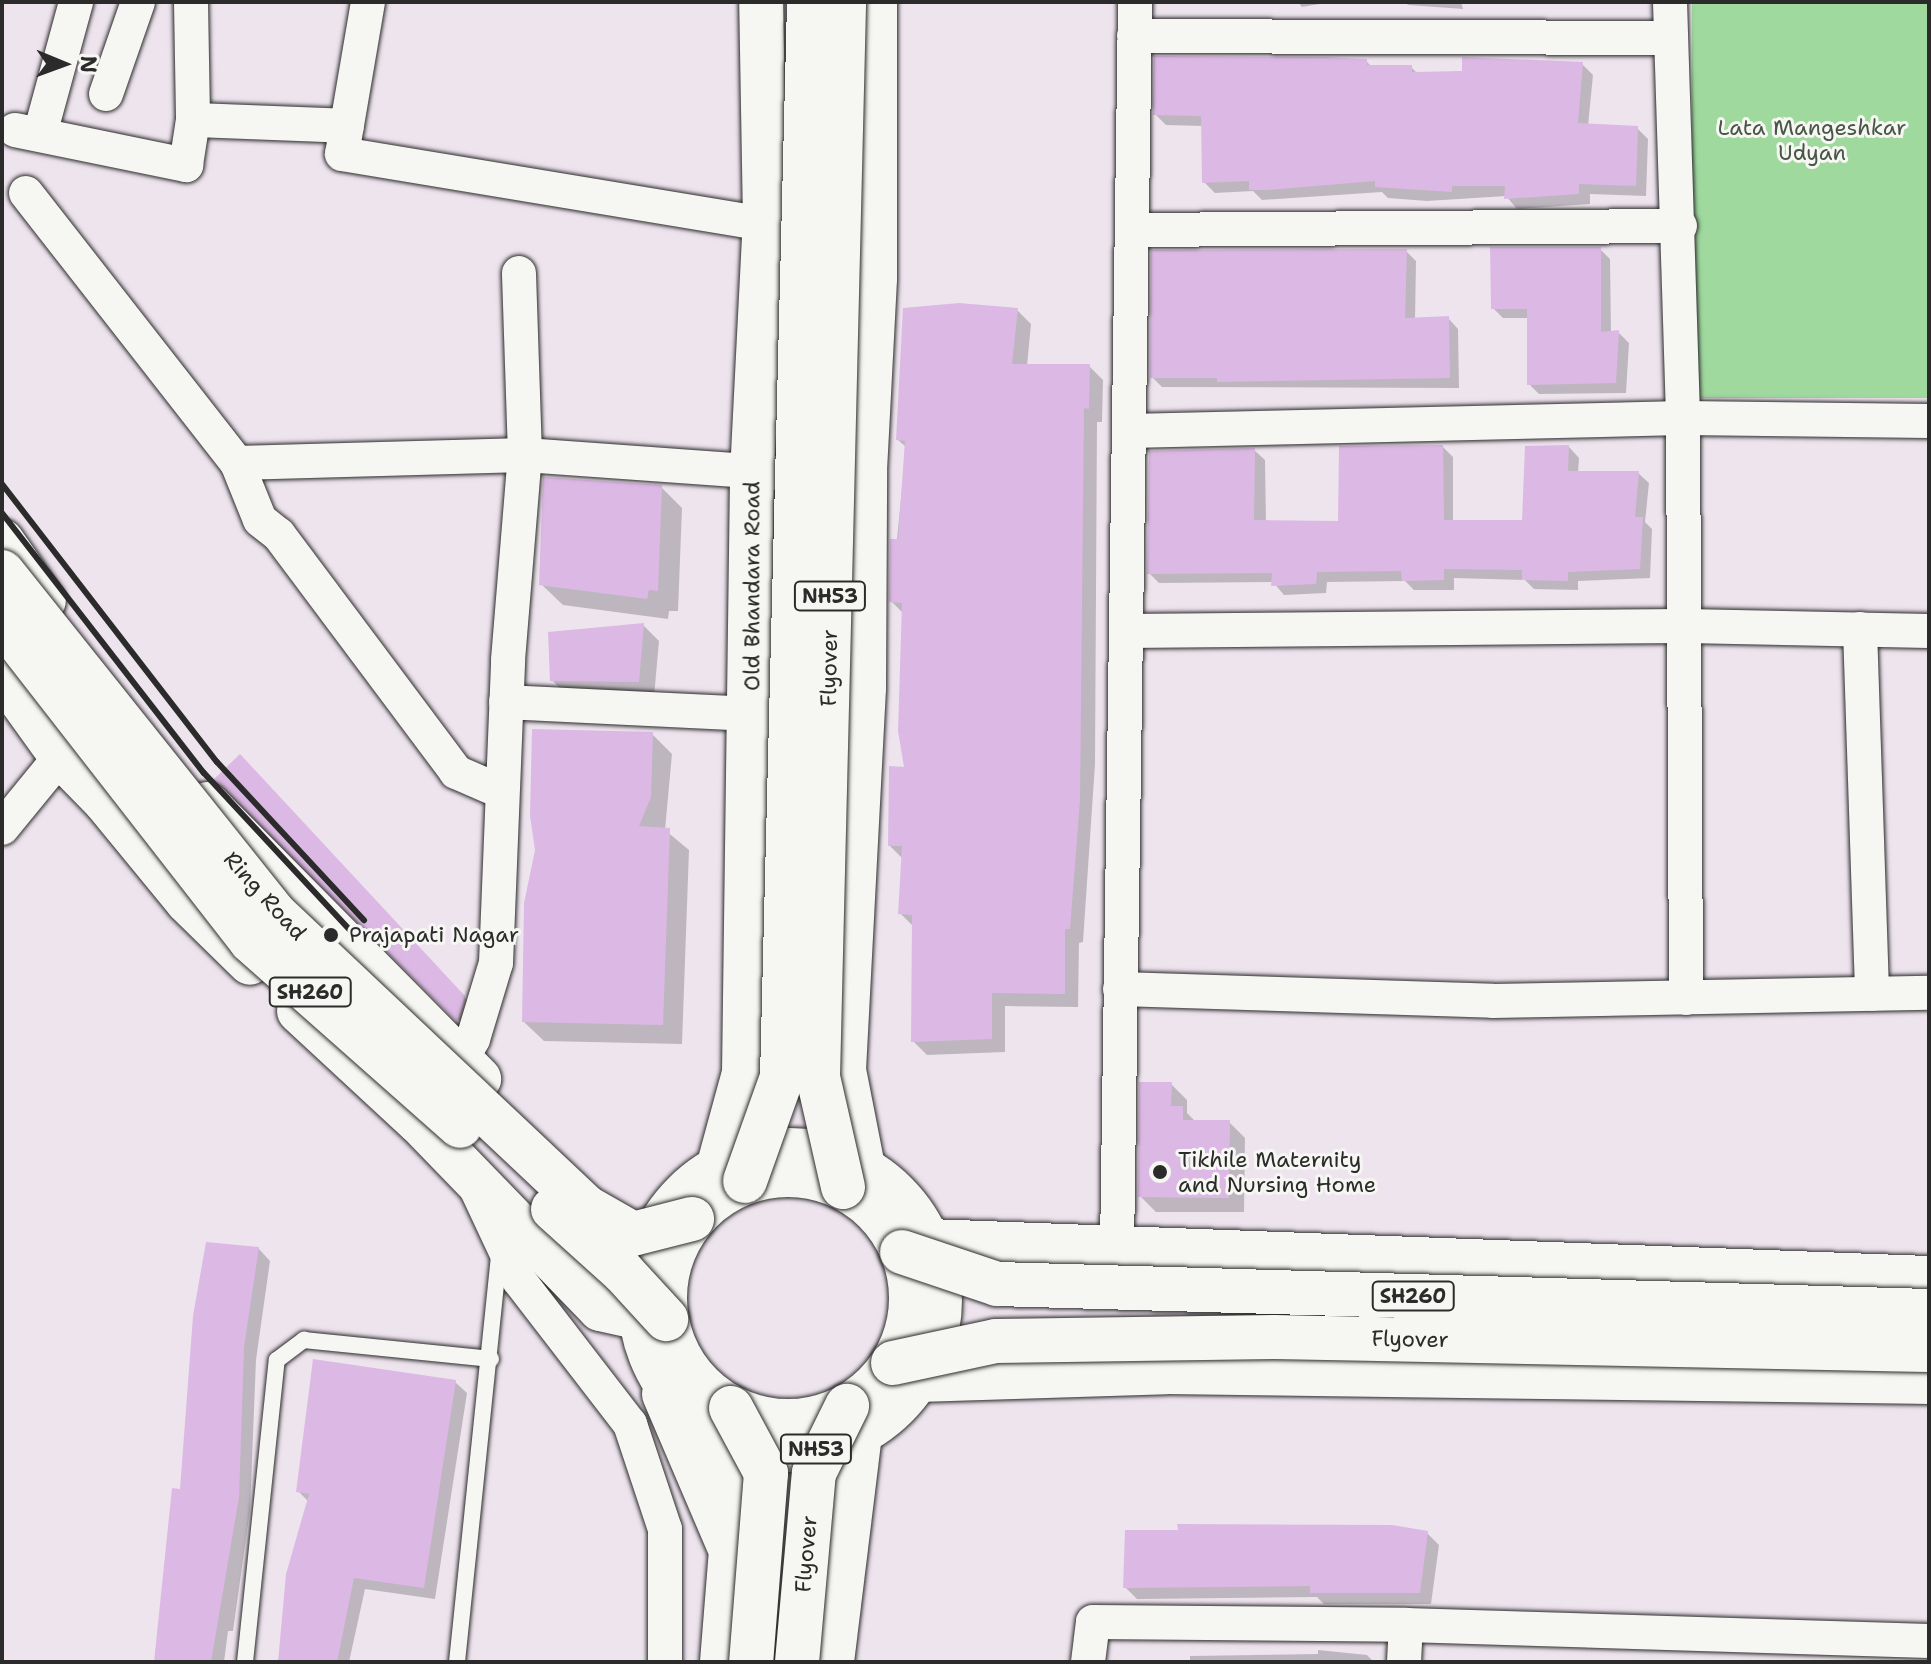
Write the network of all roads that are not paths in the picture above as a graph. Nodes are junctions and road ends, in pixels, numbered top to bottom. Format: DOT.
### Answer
graph roads {
  1 [pos="76,2"];
  2 [pos="138,2"];
  3 [pos="191,2"];
  4 [pos="368,2"];
  5 [pos="761,2"];
  6 [pos="809,2"];
  7 [pos="844,2"];
  8 [pos="875,2"];
  9 [pos="1135,2"];
  10 [pos="1670,2"];
  11 [pos="1134,36"];
  12 [pos="1671,38"];
  13 [pos="106,94"];
  14 [pos="193,120"];
  15 [pos="347,126"];
  16 [pos="26,193"];
  17 [pos="765,221"];
  18 [pos="874,224"];
  19 [pos="1680,226"];
  20 [pos="1132,230"];
  21 [pos="519,273"];
  22 [pos="1683,418"];
  23 [pos="1929,421"];
  24 [pos="1129,431"];
  25 [pos="525,455"];
  26 [pos="237,463"];
  27 [pos="865,470"];
  28 [pos="752,474"];
  29 [pos="2,541"];
  30 [pos="2,572"];
  31 [pos="2,621"];
  32 [pos="1686,626"];
  33 [pos="1860,629"];
  34 [pos="1126,631"];
  35 [pos="1929,631"];
  36 [pos="2,674"];
  37 [pos="506,702"];
  38 [pos="751,714"];
  39 [pos="61,756"];
  40 [pos="502,792"];
  41 [pos="2,828"];
  42 [pos="1120,989"];
  43 [pos="1929,993"];
  44 [pos="1872,994"];
  45 [pos="1686,998"];
  46 [pos="461,1060"];
  47 [pos="469,1173"];
  48 [pos="731,1174"];
  49 [pos="853,1177"];
  50 [pos="680,1215"];
  51 [pos="499,1243"];
  52 [pos="916,1246"];
  53 [pos="1117,1249"];
  54 [pos="1929,1278"];
  55 [pos="1929,1311"];
  56 [pos="636,1315"];
  57 [pos="1929,1350"];
  58 [pos="491,1359"];
  59 [pos="905,1371"];
  60 [pos="1929,1382"];
  61 [pos="854,1420"];
  62 [pos="728,1422"];
  63 [pos="731,1550"];
  64 [pos="1406,1625"];
  65 [pos="1929,1641"];
  66 [pos="245,1662"];
  67 [pos="457,1662"];
  68 [pos="665,1662"];
  69 [pos="722,1662"];
  70 [pos="751,1662"];
  71 [pos="797,1662"];
  72 [pos="832,1662"];
  73 [pos="1088,1662"];
  74 [pos="1404,1662"];
  1 -- 14 [label="street"];
  2 -- 13 [label="street"];
  3 -- 14 [label="street"];
  4 -- 15 [label="street"];
  5 -- 17 [label="main road, Old Bhandara Road"];
  6 -- 48 [label="main road, Flyover, bridge"];
  7 -- 49 [label="main road, Flyover / NH53, bridge"];
  8 -- 18 [label="main road, NH53"];
  9 -- 11 [label="street"];
  10 -- 12 [label="street"];
  11 -- 12 [label="street"];
  11 -- 20 [label="street"];
  12 -- 19 [label="street"];
  14 -- 15 [label="street"];
  15 -- 17 [label="street"];
  16 -- 26 [label="street"];
  17 -- 18 [label="street"];
  17 -- 28 [label="main road, Old Bhandara Road"];
  18 -- 27 [label="main road, NH53"];
  19 -- 20 [label="street"];
  19 -- 22 [label="street"];
  20 -- 24 [label="street"];
  21 -- 25 [label="street"];
  22 -- 23 [label="street"];
  22 -- 24 [label="street"];
  22 -- 32 [label="street"];
  24 -- 34 [label="street"];
  25 -- 26 [label="street"];
  25 -- 28 [label="street"];
  25 -- 37 [label="street"];
  26 -- 40 [label="street"];
  27 -- 28 [label="street"];
  27 -- 49 [label="main road, NH53"];
  28 -- 38 [label="main road, Old Bhandara Road"];
  29 -- 46 [label="main road, Ring Road / SH260"];
  30 -- 50 [label="main road, Ring Road / SH260, bridge"];
  31 -- 56 [label="main road, Ring Road / SH260, bridge"];
  32 -- 33 [label="street"];
  32 -- 34 [label="street"];
  32 -- 45 [label="street"];
  33 -- 35 [label="street"];
  33 -- 44 [label="street"];
  34 -- 42 [label="street"];
  36 -- 39 [label="main road"];
  37 -- 38 [label="street"];
  37 -- 40 [label="street"];
  38 -- 48 [label="main road, Old Bhandara Road"];
  39 -- 41 [label="street"];
  39 -- 47 [label="main road"];
  40 -- 46 [label="street"];
  42 -- 45 [label="street"];
  42 -- 53 [label="street"];
  43 -- 44 [label="street"];
  44 -- 45 [label="street"];
  46 -- 50 [label="main road, Ring Road / SH260"];
  47 -- 51 [label="street"];
  47 -- 56 [label="main road"];
  48 -- 49 [label="main road, Flyover / NH53"];
  48 -- 50 [label="main road, Flyover / NH53"];
  49 -- 52 [label="main road, Flyover / NH53"];
  50 -- 56 [label="main road, Flyover / NH53"];
  51 -- 58 [label="lane"];
  51 -- 68 [label="street"];
  52 -- 53 [label="main road, SH260"];
  52 -- 55 [label="main road, Flyover / SH260, bridge"];
  52 -- 59 [label="main road, Flyover / NH53"];
  53 -- 54 [label="main road, SH260"];
  56 -- 62 [label="main road, Flyover / NH53"];
  56 -- 63 [label="main road"];
  57 -- 59 [label="main road, Flyover, bridge"];
  58 -- 66 [label="lane"];
  58 -- 67 [label="lane"];
  59 -- 60 [label="main road"];
  59 -- 61 [label="main road, Flyover / NH53"];
  61 -- 62 [label="main road, Flyover / NH53"];
  61 -- 71 [label="main road, Flyover / NH53, bridge"];
  61 -- 72 [label="main road, NH53"];
  62 -- 63 [label="main road"];
  62 -- 70 [label="main road, Flyover / NH53, bridge"];
  63 -- 69 [label="main road"];
  64 -- 65 [label="street"];
  64 -- 73 [label="street"];
  64 -- 74 [label="street"];
}
